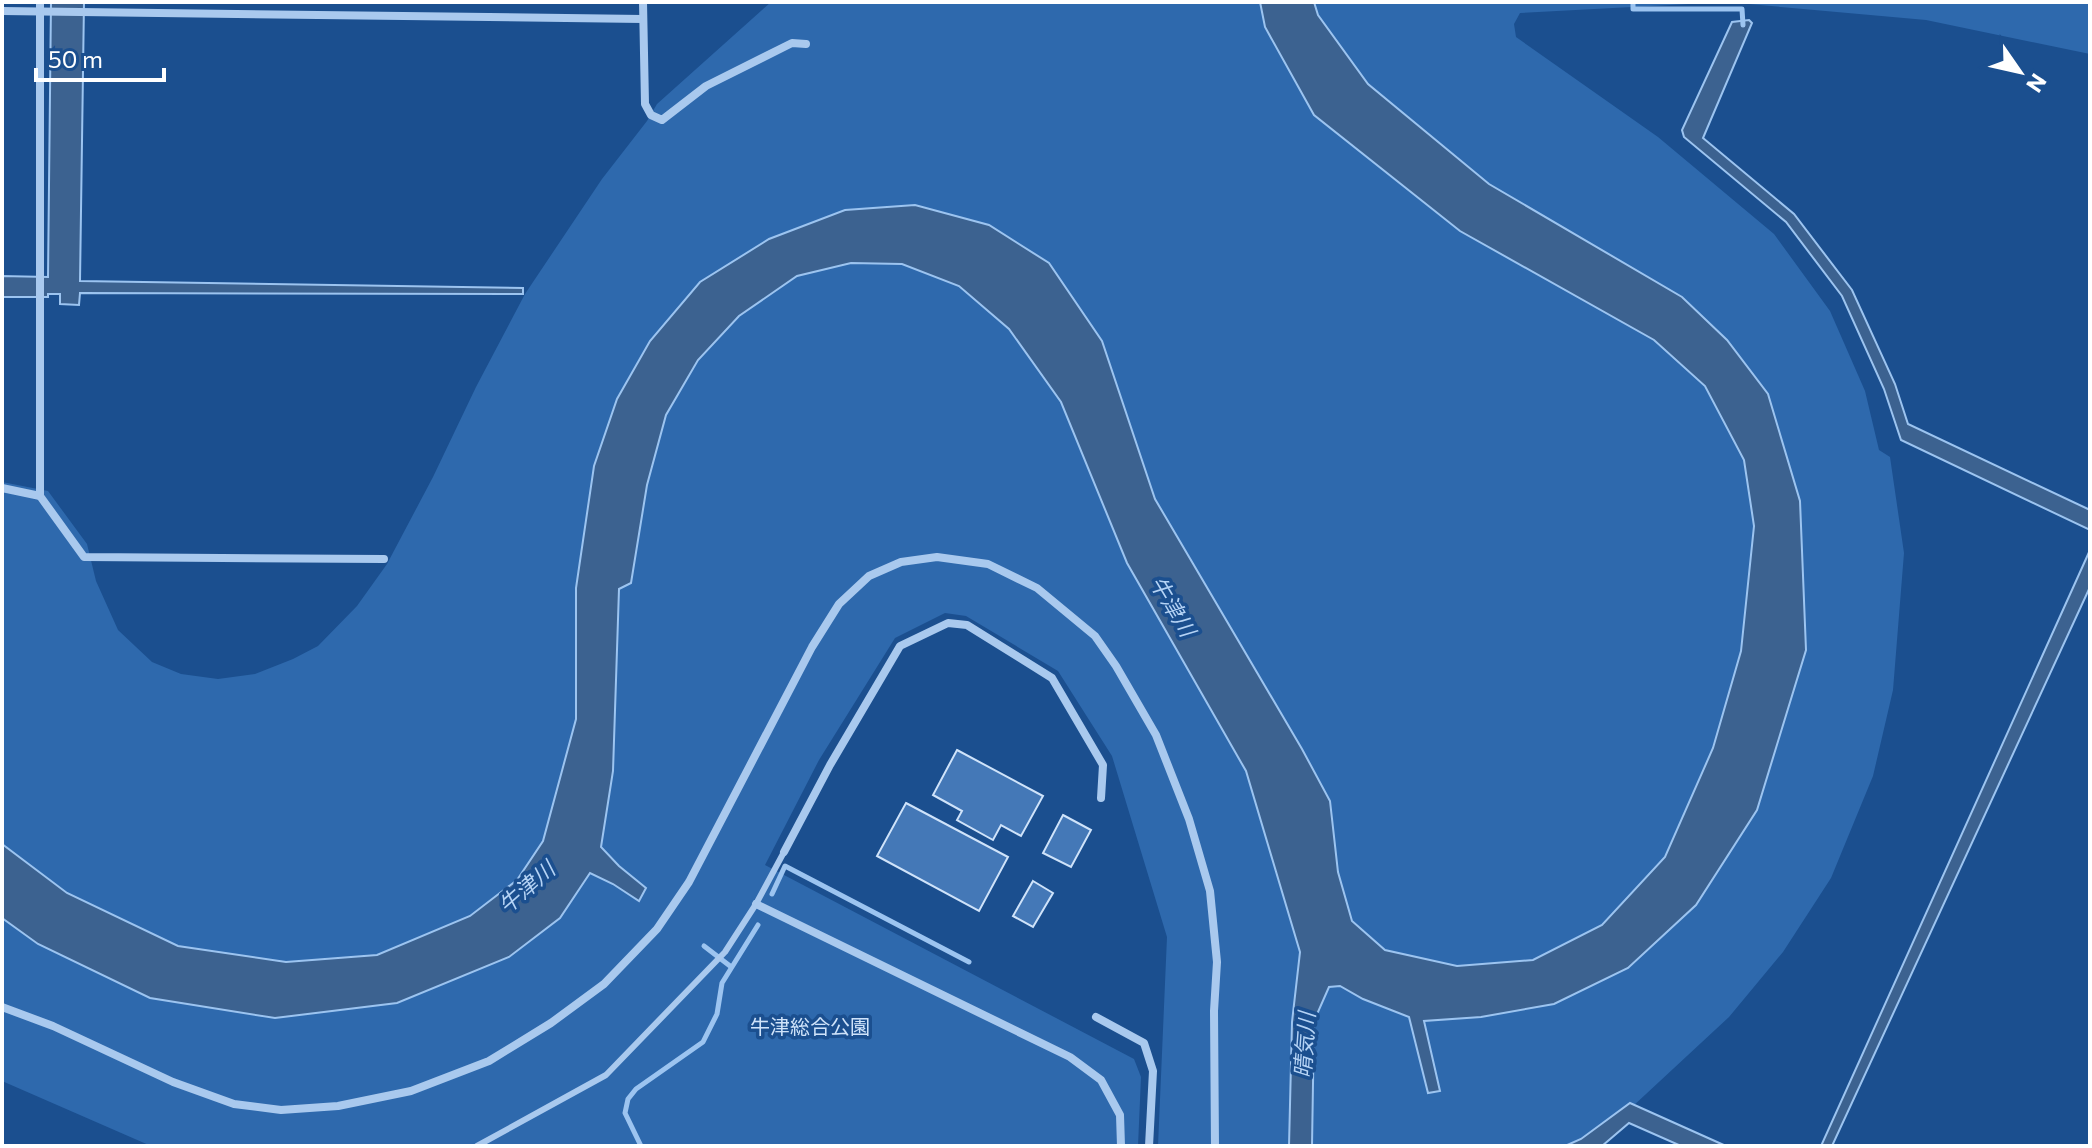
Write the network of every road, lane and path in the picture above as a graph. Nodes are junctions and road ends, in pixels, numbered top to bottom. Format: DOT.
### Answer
graph roads {
  1 [pos="643,2"];
  2 [pos="42,8"];
  3 [pos="2,11"];
  4 [pos="643,19"];
  5 [pos="806,44"];
  6 [pos="2,488"];
  7 [pos="40,496"];
  8 [pos="384,559"];
  9 [pos="1101,798"];
  10 [pos="784,852"];
  11 [pos="756,904"];
  12 [pos="2,1007"];
  13 [pos="1096,1017"];
  14 [pos="477,1146"];
  15 [pos="1121,1146"];
  16 [pos="1149,1146"];
  17 [pos="1215,1146"];
  1 -- 4 [label="street"];
  2 -- 3 [label="street"];
  2 -- 4 [label="street"];
  2 -- 7 [label="street"];
  4 -- 5 [label="street"];
  6 -- 7 [label="street"];
  7 -- 8 [label="street"];
  9 -- 10 [label="street"];
  10 -- 11 [label="lane"];
  11 -- 14 [label="lane"];
  11 -- 15 [label="street"];
  12 -- 17 [label="street"];
  13 -- 16 [label="street"];
}
